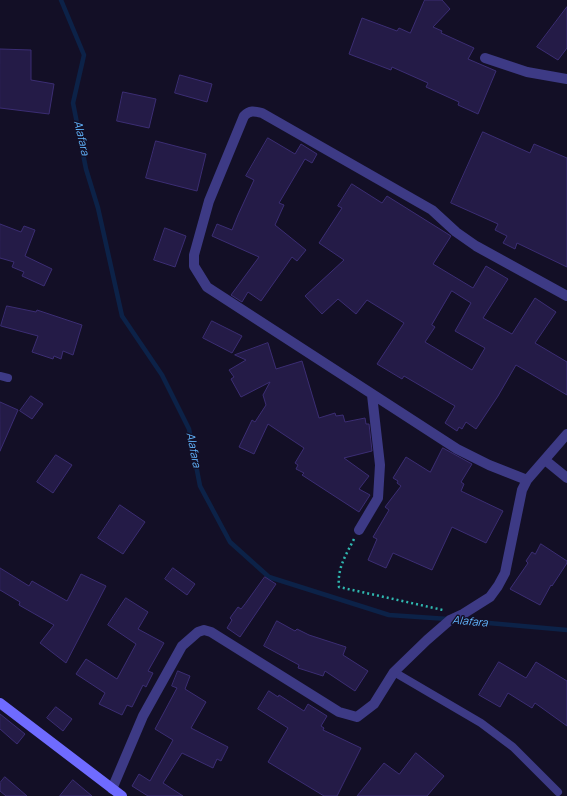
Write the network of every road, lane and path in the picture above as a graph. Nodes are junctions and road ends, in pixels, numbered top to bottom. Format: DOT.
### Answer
graph roads {
  1 [pos="485,58"];
  2 [pos="567,79"];
  3 [pos="567,296"];
  4 [pos="372,395"];
  5 [pos="567,434"];
  6 [pos="544,460"];
  7 [pos="567,478"];
  8 [pos="527,480"];
  9 [pos="359,530"];
  10 [pos="463,614"];
  11 [pos="394,672"];
  12 [pos="0,704"];
  13 [pos="112,789"];
  14 [pos="558,792"];
  15 [pos="122,796"];
  1 -- 2 [label="street"];
  3 -- 4 [label="street"];
  4 -- 8 [label="street"];
  4 -- 9 [label="street"];
  5 -- 6 [label="street"];
  6 -- 7 [label="street"];
  6 -- 8 [label="street"];
  8 -- 10 [label="street"];
  9 -- 10 [label="path"];
  10 -- 11 [label="street"];
  11 -- 13 [label="street"];
  11 -- 14 [label="lane"];
  12 -- 13 [label="street"];
  13 -- 15 [label="street"];
}
